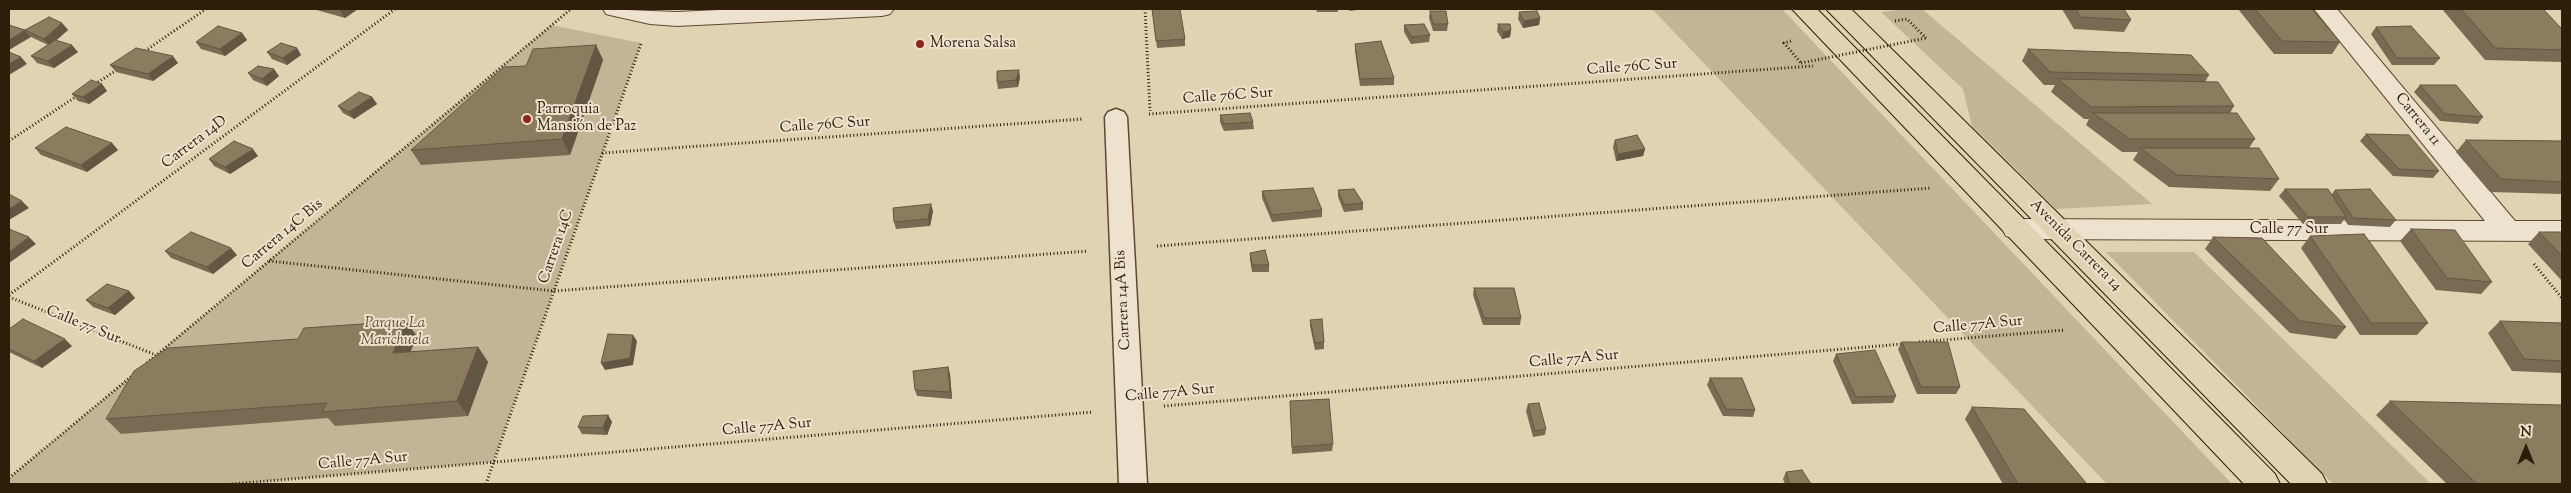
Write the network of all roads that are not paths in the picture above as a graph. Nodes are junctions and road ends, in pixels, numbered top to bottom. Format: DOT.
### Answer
graph roads {
  1 [pos="614,9"];
  2 [pos="882,9"];
  3 [pos="1804,9"];
  4 [pos="1838,9"];
  5 [pos="2325,9"];
  6 [pos="805,11"];
  7 [pos="1116,117"];
  8 [pos="2016,229"];
  9 [pos="2057,229"];
  10 [pos="2508,231"];
  11 [pos="2562,231"];
  12 [pos="1132,484"];
  13 [pos="2264,484"];
  14 [pos="2311,484"];
  1 -- 6 [label="street"];
  2 -- 6 [label="street"];
  3 -- 8 [label="main road, Avenida Carrera 14"];
  4 -- 9 [label="main road, Avenida Carrera 14"];
  5 -- 10 [label="street, Carrera 11"];
  7 -- 12 [label="lane, Carrera 14A Bis"];
  8 -- 9 [label="street, Calle 77 Sur"];
  8 -- 13 [label="main road, Avenida Carrera 14"];
  9 -- 10 [label="street, Calle 77 Sur"];
  9 -- 14 [label="main road, Avenida Carrera 14"];
  10 -- 11 [label="street, Calle 77 Sur"];
}
